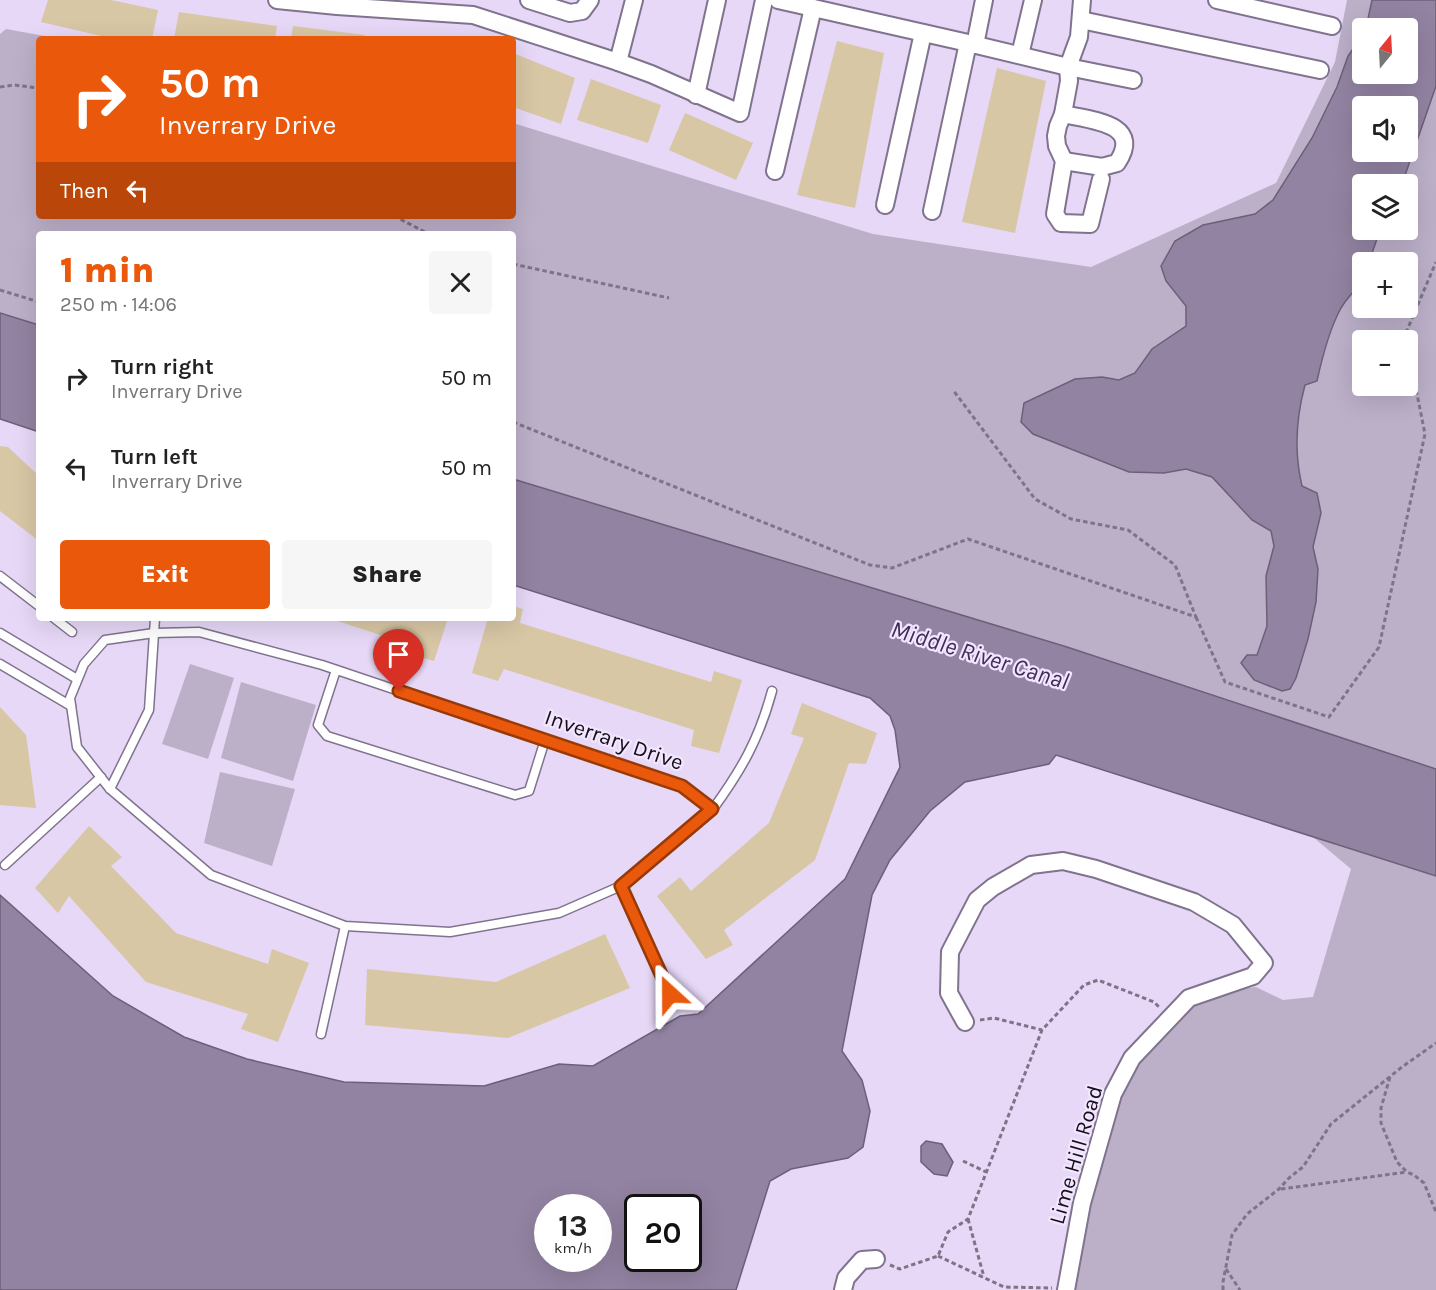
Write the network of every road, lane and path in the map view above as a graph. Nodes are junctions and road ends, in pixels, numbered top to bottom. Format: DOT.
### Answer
graph roads {
  1 [pos="277,0"];
  2 [pos="529,0"];
  3 [pos="590,0"];
  4 [pos="633,0"];
  5 [pos="717,0"];
  6 [pos="764,0"];
  7 [pos="778,0"];
  8 [pos="984,0"];
  9 [pos="1033,0"];
  10 [pos="1082,0"];
  11 [pos="1217,0"];
  12 [pos="813,8"];
  13 [pos="1081,20"];
  14 [pos="1332,26"];
  15 [pos="923,33"];
  16 [pos="972,44"];
  17 [pos="1020,55"];
  18 [pos="618,62"];
  19 [pos="1068,67"];
  20 [pos="1320,70"];
  21 [pos="1133,80"];
  22 [pos="0,87"];
  23 [pos="36,88"];
  24 [pos="696,95"];
  25 [pos="1064,114"];
  26 [pos="1065,161"];
  27 [pos="775,171"];
  28 [pos="1101,179"];
  29 [pos="885,204"];
  30 [pos="932,211"];
  31 [pos="400,219"];
  32 [pos="423,231"];
  33 [pos="1436,262"];
  34 [pos="516,265"];
  35 [pos="0,290"];
  36 [pos="669,298"];
  37 [pos="36,301"];
  38 [pos="1407,330"];
  39 [pos="953,390"];
  40 [pos="1418,396"];
  41 [pos="516,423"];
  42 [pos="0,576"];
  43 [pos="36,604"];
  44 [pos="1197,617"];
  45 [pos="58,621"];
  46 [pos="155,621"];
  47 [pos="72,632"];
  48 [pos="0,633"];
  49 [pos="154,633"];
  50 [pos="0,664"];
  51 [pos="336,670"];
  52 [pos="77,680"];
  53 [pos="771,691"];
  54 [pos="71,706"];
  55 [pos="545,740"];
  56 [pos="101,777"];
  57 [pos="110,789"];
  58 [pos="712,809"];
  59 [pos="5,865"];
  60 [pos="621,886"];
  61 [pos="345,926"];
  62 [pos="670,994"];
  63 [pos="1169,1019"];
  64 [pos="965,1022"];
  65 [pos="1042,1030"];
  66 [pos="321,1034"];
  67 [pos="1436,1043"];
  68 [pos="1391,1076"];
  69 [pos="963,1161"];
  70 [pos="986,1172"];
  71 [pos="1407,1172"];
  72 [pos="1279,1189"];
  73 [pos="1436,1212"];
  74 [pos="968,1219"];
  75 [pos="938,1256"];
  76 [pos="876,1259"];
  77 [pos="1225,1268"];
  78 [pos="984,1278"];
  79 [pos="1066,1289"];
  80 [pos="843,1290"];
  81 [pos="1223,1290"];
  82 [pos="1240,1290"];
  1 -- 18 [label="street"];
  2 -- 3 [label="street"];
  4 -- 18 [label="street"];
  5 -- 24 [label="street"];
  6 -- 24 [label="street"];
  7 -- 12 [label="street"];
  8 -- 16 [label="street"];
  9 -- 17 [label="street"];
  10 -- 13 [label="street"];
  11 -- 14 [label="street"];
  12 -- 15 [label="street"];
  12 -- 27 [label="street"];
  13 -- 19 [label="street"];
  13 -- 20 [label="street"];
  15 -- 16 [label="street"];
  15 -- 29 [label="street"];
  16 -- 17 [label="street"];
  16 -- 30 [label="street"];
  17 -- 19 [label="street"];
  18 -- 24 [label="street"];
  19 -- 21 [label="street"];
  19 -- 25 [label="street"];
  22 -- 23 [label="path"];
  25 -- 26 [label="street"];
  25 -- 26 [label="street"];
  26 -- 28 [label="street"];
  31 -- 32 [label="path"];
  33 -- 38 [label="path"];
  34 -- 36 [label="path"];
  35 -- 37 [label="path"];
  39 -- 44 [label="path"];
  40 -- 44 [label="path"];
  41 -- 44 [label="path"];
  42 -- 43 [label="lane"];
  45 -- 47 [label="lane"];
  46 -- 49 [label="lane"];
  48 -- 52 [label="lane"];
  49 -- 51 [label="lane, Inverrary Drive"];
  49 -- 52 [label="lane, Inverrary Drive"];
  49 -- 57 [label="lane"];
  50 -- 54 [label="lane"];
  51 -- 55 [label="lane, Inverrary Drive"];
  51 -- 55 [label="lane"];
  52 -- 54 [label="lane, Inverrary Drive"];
  53 -- 58 [label="lane"];
  54 -- 56 [label="lane, Inverrary Drive"];
  55 -- 58 [label="lane, Inverrary Drive"];
  56 -- 57 [label="lane, Inverrary Drive"];
  56 -- 59 [label="lane"];
  57 -- 61 [label="lane, Inverrary Drive"];
  58 -- 60 [label="lane, Inverrary Drive"];
  60 -- 61 [label="lane, Inverrary Drive"];
  60 -- 62 [label="lane"];
  61 -- 66 [label="lane"];
  63 -- 64 [label="street, Lime Hill Road"];
  63 -- 65 [label="path"];
  63 -- 79 [label="street, Lime Hill Road"];
  64 -- 65 [label="path"];
  65 -- 70 [label="path"];
  67 -- 68 [label="path"];
  68 -- 71 [label="path"];
  68 -- 72 [label="path"];
  69 -- 70 [label="path"];
  70 -- 74 [label="path"];
  71 -- 72 [label="path"];
  71 -- 73 [label="path"];
  72 -- 77 [label="path"];
  74 -- 75 [label="path"];
  74 -- 78 [label="path"];
  75 -- 76 [label="path"];
  75 -- 78 [label="path"];
  76 -- 80 [label="street"];
  77 -- 81 [label="path"];
  77 -- 82 [label="path"];
  78 -- 79 [label="path"];
}
